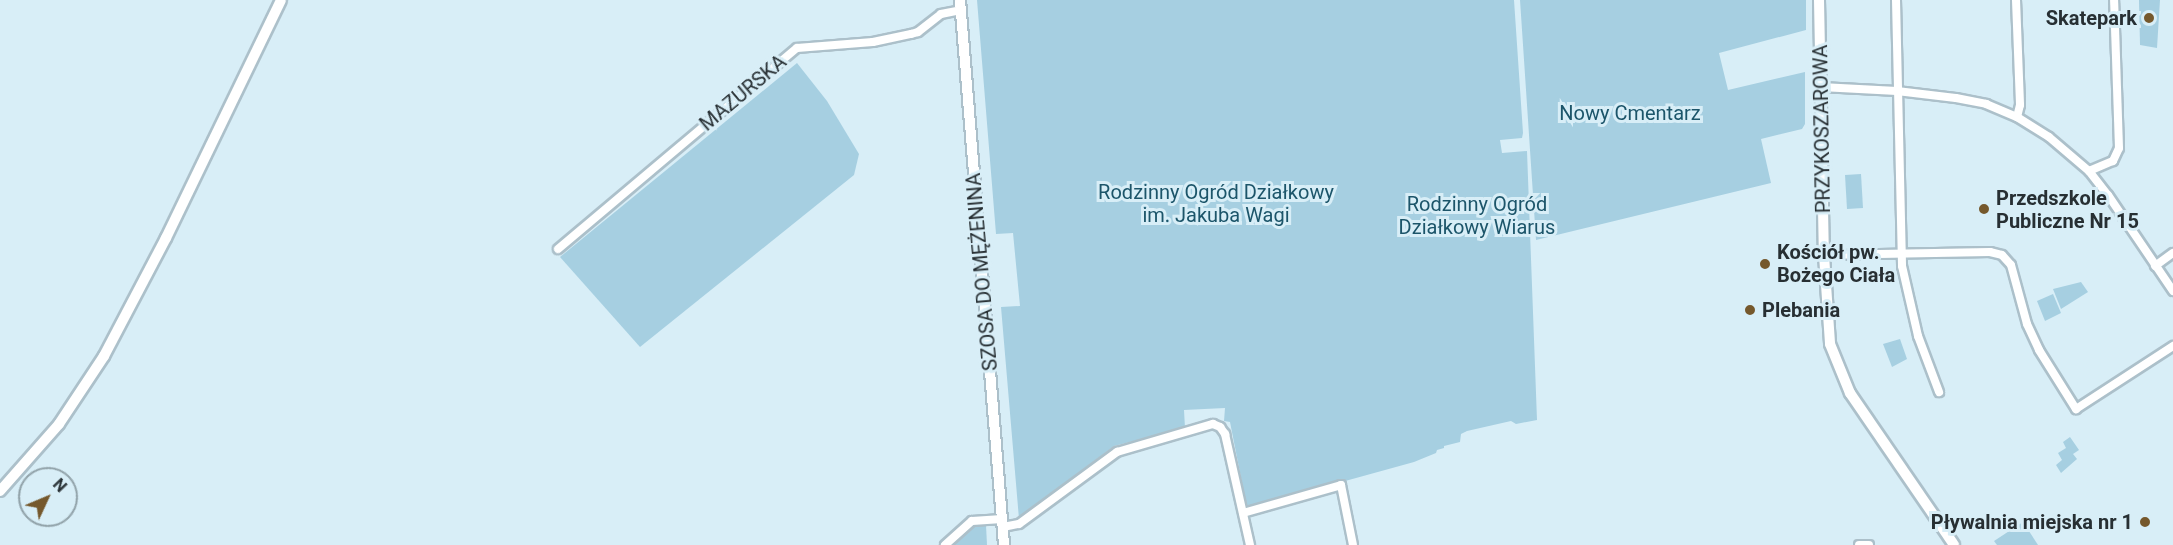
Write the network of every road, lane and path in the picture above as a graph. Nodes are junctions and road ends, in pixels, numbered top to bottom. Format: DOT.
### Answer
graph roads {
  1 [pos="281,0"];
  2 [pos="1819,0"];
  3 [pos="1896,0"];
  4 [pos="2016,0"];
  5 [pos="2114,0"];
  6 [pos="960,5"];
  7 [pos="1821,87"];
  8 [pos="1897,91"];
  9 [pos="2017,117"];
  10 [pos="2089,171"];
  11 [pos="558,249"];
  12 [pos="2173,253"];
  13 [pos="1824,255"];
  14 [pos="1901,255"];
  15 [pos="2155,266"];
  16 [pos="2173,291"];
  17 [pos="2173,346"];
  18 [pos="1939,392"];
  19 [pos="0,491"];
  20 [pos="1243,513"];
  21 [pos="1002,523"];
  22 [pos="945,545"];
  23 [pos="1004,545"];
  24 [pos="1250,545"];
  25 [pos="1353,545"];
  26 [pos="1954,545"];
  1 -- 19 [label="main road"];
  2 -- 7 [label="main road, PRZYKOSZAROWA"];
  3 -- 8 [label="street"];
  4 -- 9 [label="street"];
  5 -- 10 [label="street"];
  6 -- 11 [label="street, MAZURSKA"];
  6 -- 21 [label="main road, SZOSA DO MĘŻENINA"];
  7 -- 8 [label="street"];
  7 -- 13 [label="main road, PRZYKOSZAROWA"];
  8 -- 9 [label="street"];
  8 -- 14 [label="street"];
  9 -- 10 [label="street"];
  10 -- 15 [label="street"];
  12 -- 15 [label="street"];
  13 -- 14 [label="street"];
  13 -- 26 [label="main road, PRZYKOSZAROWA"];
  14 -- 17 [label="street"];
  14 -- 18 [label="street"];
  15 -- 16 [label="street"];
  20 -- 21 [label="street"];
  20 -- 24 [label="street"];
  20 -- 25 [label="street"];
  21 -- 22 [label="street"];
  21 -- 23 [label="main road, SZOSA DO MĘŻENINA"];
}
